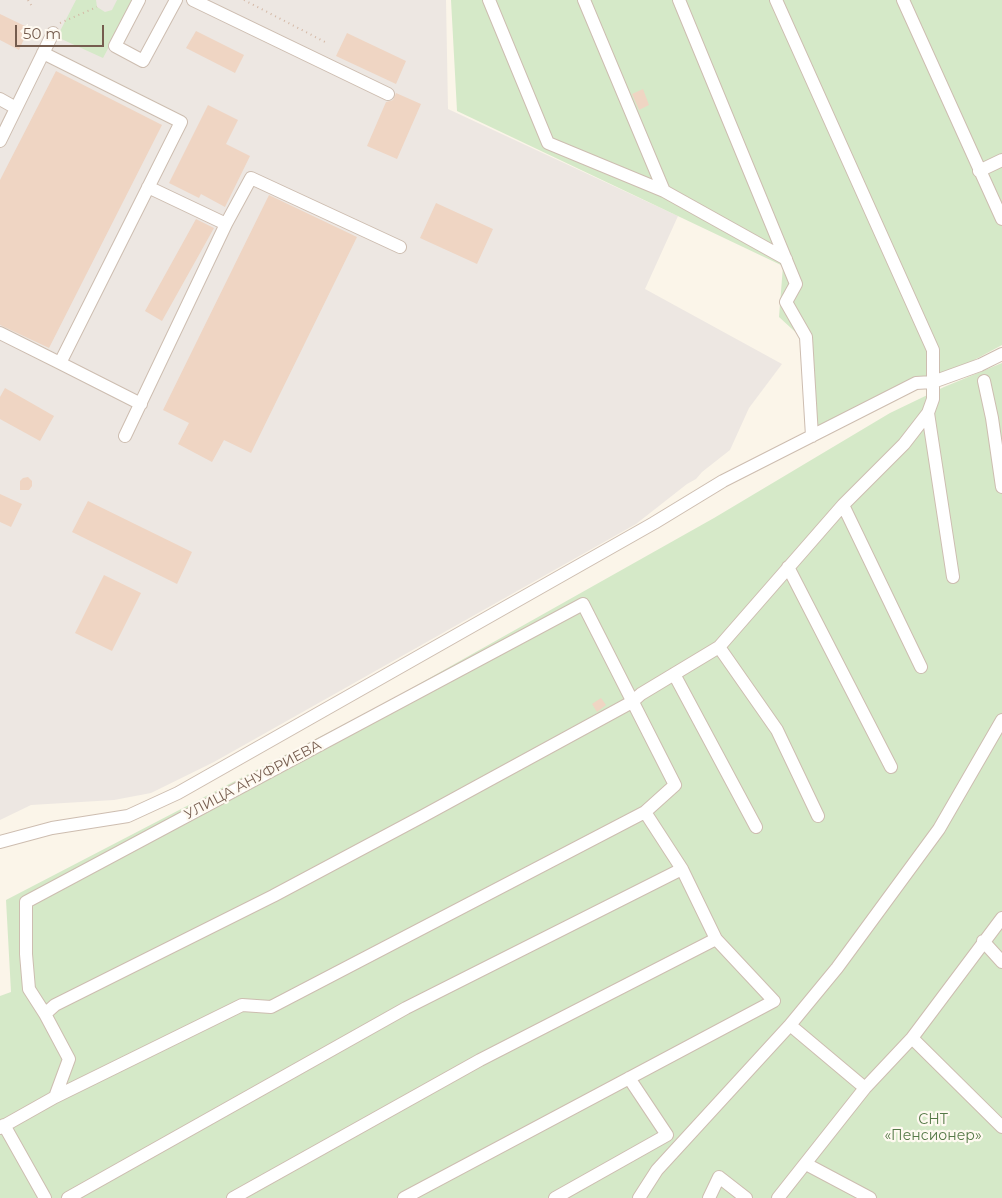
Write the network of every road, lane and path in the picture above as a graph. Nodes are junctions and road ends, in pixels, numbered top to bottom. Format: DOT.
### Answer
graph roads {
  1 [pos="28,0"];
  2 [pos="138,0"];
  3 [pos="176,0"];
  4 [pos="193,0"];
  5 [pos="244,0"];
  6 [pos="489,0"];
  7 [pos="584,0"];
  8 [pos="679,0"];
  9 [pos="776,0"];
  10 [pos="903,0"];
  11 [pos="97,7"];
  12 [pos="33,8"];
  13 [pos="55,29"];
  14 [pos="327,42"];
  15 [pos="43,53"];
  16 [pos="388,94"];
  17 [pos="0,99"];
  18 [pos="16,108"];
  19 [pos="0,141"];
  20 [pos="1002,160"];
  21 [pos="979,171"];
  22 [pos="148,187"];
  23 [pos="664,191"];
  24 [pos="1002,218"];
  25 [pos="226,224"];
  26 [pos="400,247"];
  27 [pos="786,259"];
  28 [pos="0,333"];
  29 [pos="1002,354"];
  30 [pos="60,363"];
  31 [pos="984,381"];
  32 [pos="933,382"];
  33 [pos="141,404"];
  34 [pos="928,413"];
  35 [pos="125,436"];
  36 [pos="812,436"];
  37 [pos="1002,487"];
  38 [pos="843,505"];
  39 [pos="788,567"];
  40 [pos="953,577"];
  41 [pos="719,647"];
  42 [pos="921,666"];
  43 [pos="674,674"];
  44 [pos="632,702"];
  45 [pos="1002,720"];
  46 [pos="892,767"];
  47 [pos="644,812"];
  48 [pos="818,816"];
  49 [pos="756,827"];
  50 [pos="0,842"];
  51 [pos="682,869"];
  52 [pos="1002,918"];
  53 [pos="716,939"];
  54 [pos="983,942"];
  55 [pos="1002,962"];
  56 [pos="45,1014"];
  57 [pos="790,1025"];
  58 [pos="912,1038"];
  59 [pos="629,1078"];
  60 [pos="865,1088"];
  61 [pos="54,1097"];
  62 [pos="2,1126"];
  63 [pos="1002,1127"];
  64 [pos="806,1164"];
  65 [pos="45,1198"];
  66 [pos="68,1198"];
  67 [pos="233,1198"];
  68 [pos="404,1198"];
  69 [pos="555,1198"];
  70 [pos="639,1198"];
  71 [pos="709,1198"];
  72 [pos="746,1198"];
  73 [pos="778,1198"];
  74 [pos="870,1198"];
  1 -- 12 [label="path"];
  2 -- 3 [label="street"];
  4 -- 16 [label="street"];
  5 -- 14 [label="path"];
  6 -- 23 [label="street"];
  7 -- 23 [label="street"];
  8 -- 27 [label="street"];
  9 -- 32 [label="street"];
  10 -- 21 [label="street"];
  11 -- 13 [label="path"];
  13 -- 15 [label="street"];
  15 -- 18 [label="street"];
  15 -- 22 [label="street"];
  17 -- 18 [label="street"];
  18 -- 19 [label="street"];
  20 -- 21 [label="street"];
  21 -- 24 [label="street"];
  22 -- 25 [label="street"];
  22 -- 30 [label="street"];
  23 -- 27 [label="street"];
  25 -- 26 [label="street"];
  25 -- 33 [label="street"];
  27 -- 36 [label="street"];
  28 -- 30 [label="street"];
  29 -- 32 [label="street"];
  30 -- 33 [label="street"];
  31 -- 37 [label="street"];
  32 -- 34 [label="street"];
  32 -- 36 [label="street"];
  33 -- 35 [label="street"];
  34 -- 38 [label="street"];
  34 -- 40 [label="street"];
  36 -- 50 [label="street"];
  38 -- 39 [label="street"];
  38 -- 42 [label="street"];
  39 -- 41 [label="street"];
  39 -- 46 [label="street"];
  41 -- 43 [label="street"];
  41 -- 48 [label="street"];
  43 -- 44 [label="street"];
  43 -- 49 [label="street"];
  44 -- 47 [label="street"];
  44 -- 56 [label="street"];
  44 -- 56 [label="street, УЛИЦА АНУФРИЕВА"];
  45 -- 57 [label="street"];
  47 -- 51 [label="street"];
  47 -- 61 [label="street"];
  51 -- 53 [label="street"];
  51 -- 66 [label="street"];
  52 -- 54 [label="street"];
  53 -- 59 [label="street"];
  53 -- 67 [label="street"];
  54 -- 55 [label="street"];
  54 -- 58 [label="street"];
  56 -- 61 [label="street"];
  57 -- 60 [label="street"];
  57 -- 70 [label="street"];
  58 -- 60 [label="street"];
  58 -- 63 [label="street"];
  59 -- 68 [label="street"];
  59 -- 69 [label="street"];
  60 -- 64 [label="street"];
  61 -- 62 [label="street"];
  62 -- 65 [label="street"];
  64 -- 73 [label="street"];
  64 -- 74 [label="street"];
  71 -- 72 [label="street"];
}
